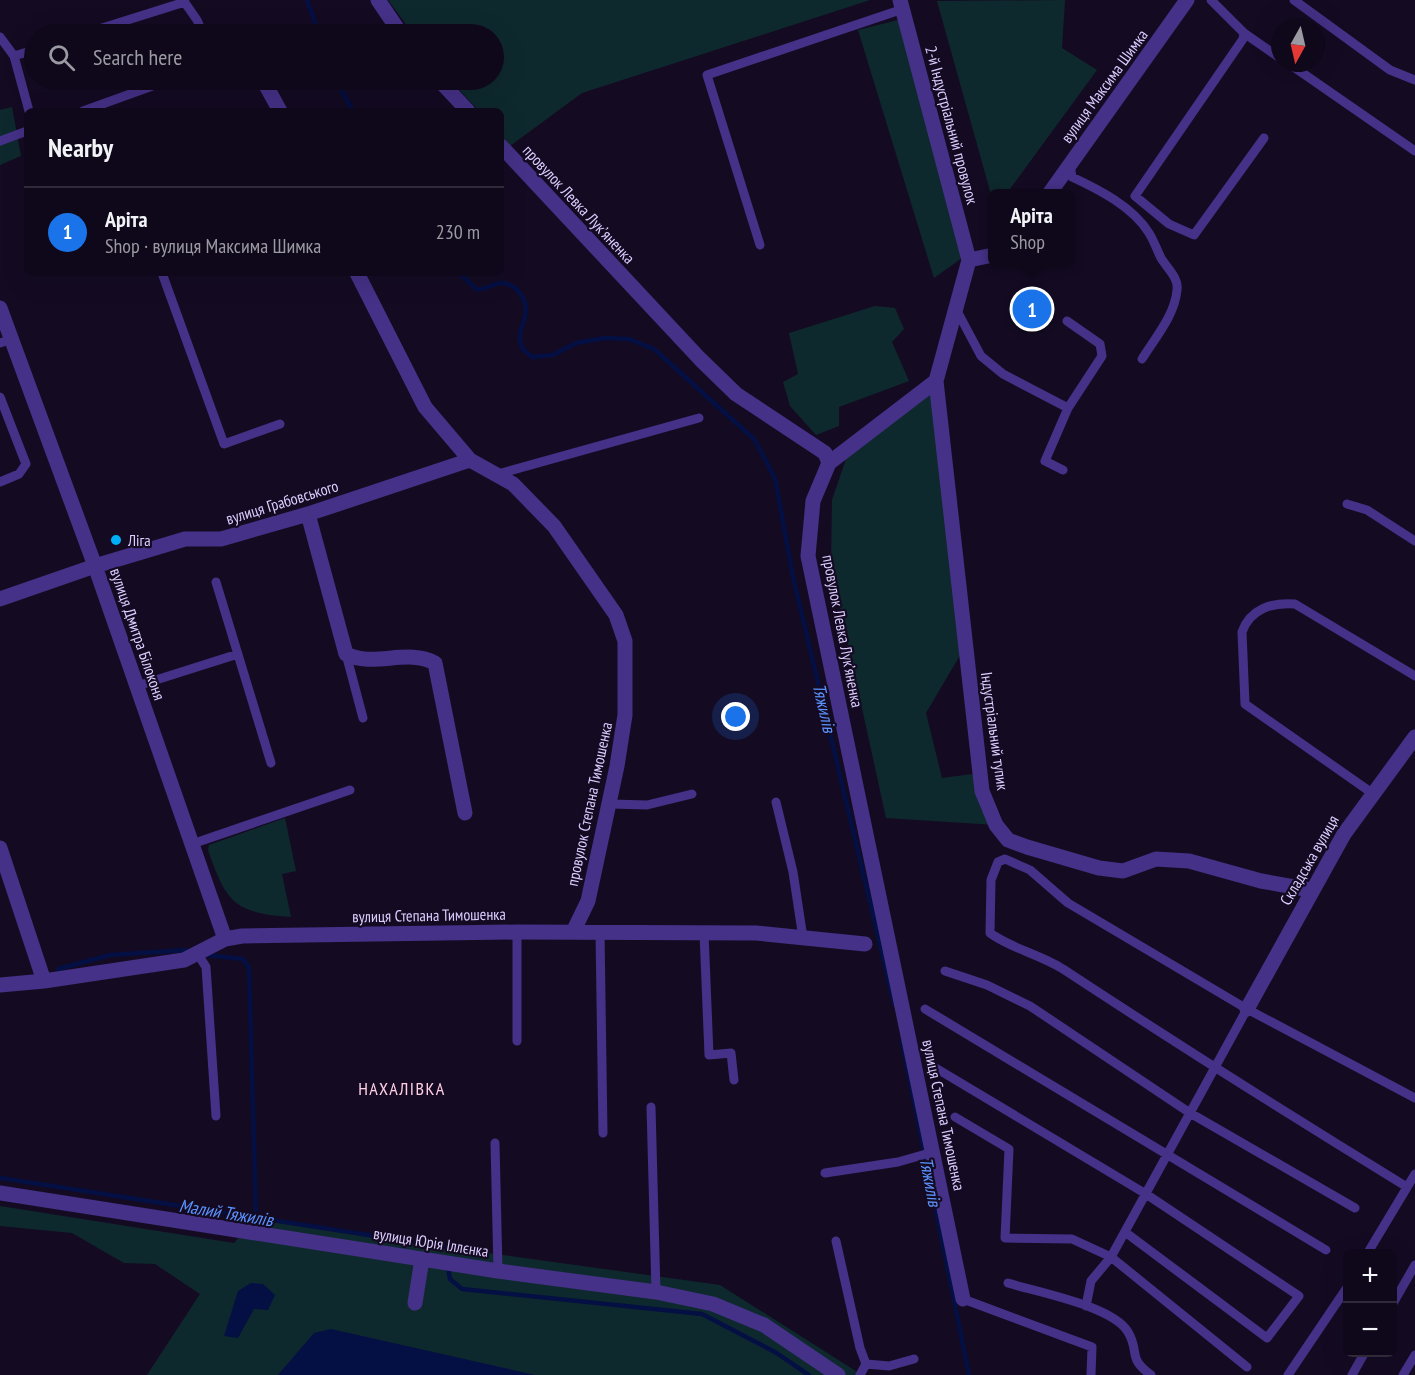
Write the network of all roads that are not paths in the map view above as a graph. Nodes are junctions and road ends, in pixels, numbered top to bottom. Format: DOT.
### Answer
graph roads {
  1 [pos="378,0"];
  2 [pos="1187,0"];
  3 [pos="1211,0"];
  4 [pos="1294,0"];
  5 [pos="184,1"];
  6 [pos="902,5"];
  7 [pos="114,24"];
  8 [pos="199,24"];
  9 [pos="394,24"];
  10 [pos="1244,33"];
  11 [pos="0,37"];
  12 [pos="1271,52"];
  13 [pos="24,53"];
  14 [pos="14,56"];
  15 [pos="1300,72"];
  16 [pos="1415,80"];
  17 [pos="142,90"];
  18 [pos="268,90"];
  19 [pos="448,90"];
  20 [pos="28,108"];
  21 [pos="92,108"];
  22 [pos="278,108"];
  23 [pos="465,108"];
  24 [pos="24,132"];
  25 [pos="1264,138"];
  26 [pos="0,141"];
  27 [pos="504,149"];
  28 [pos="1415,151"];
  29 [pos="1070,165"];
  30 [pos="1053,189"];
  31 [pos="760,245"];
  32 [pos="988,256"];
  33 [pos="969,260"];
  34 [pos="163,276"];
  35 [pos="359,276"];
  36 [pos="0,308"];
  37 [pos="956,309"];
  38 [pos="1067,321"];
  39 [pos="6,341"];
  40 [pos="1142,359"];
  41 [pos="936,381"];
  42 [pos="0,397"];
  43 [pos="1068,408"];
  44 [pos="699,418"];
  45 [pos="280,424"];
  46 [pos="470,460"];
  47 [pos="829,463"];
  48 [pos="1063,470"];
  49 [pos="498,474"];
  50 [pos="0,482"];
  51 [pos="1347,504"];
  52 [pos="308,514"];
  53 [pos="1415,541"];
  54 [pos="95,566"];
  55 [pos="216,582"];
  56 [pos="0,599"];
  57 [pos="238,654"];
  58 [pos="346,654"];
  59 [pos="1415,676"];
  60 [pos="137,686"];
  61 [pos="363,718"];
  62 [pos="1415,737"];
  63 [pos="271,763"];
  64 [pos="350,790"];
  65 [pos="1372,793"];
  66 [pos="692,794"];
  67 [pos="776,802"];
  68 [pos="610,804"];
  69 [pos="465,813"];
  70 [pos="192,844"];
  71 [pos="0,848"];
  72 [pos="1311,890"];
  73 [pos="517,932"];
  74 [pos="573,932"];
  75 [pos="600,932"];
  76 [pos="704,933"];
  77 [pos="803,938"];
  78 [pos="225,939"];
  79 [pos="889,939"];
  80 [pos="866,944"];
  81 [pos="197,953"];
  82 [pos="945,971"];
  83 [pos="44,981"];
  84 [pos="0,985"];
  85 [pos="925,1009"];
  86 [pos="1247,1009"];
  87 [pos="518,1041"];
  88 [pos="934,1068"];
  89 [pos="1215,1069"];
  90 [pos="734,1080"];
  91 [pos="1415,1098"];
  92 [pos="651,1107"];
  93 [pos="1190,1113"];
  94 [pos="216,1116"];
  95 [pos="955,1117"];
  96 [pos="603,1133"];
  97 [pos="495,1143"];
  98 [pos="930,1153"];
  99 [pos="1167,1154"];
  100 [pos="825,1173"];
  101 [pos="1415,1174"];
  102 [pos="1407,1187"];
  103 [pos="0,1194"];
  104 [pos="1146,1194"];
  105 [pos="1355,1208"];
  106 [pos="1125,1232"];
  107 [pos="836,1241"];
  108 [pos="1370,1249"];
  109 [pos="1326,1250"];
  110 [pos="1111,1257"];
  111 [pos="422,1258"];
  112 [pos="1415,1265"];
  113 [pos="498,1271"];
  114 [pos="1008,1283"];
  115 [pos="656,1292"];
  116 [pos="1343,1292"];
  117 [pos="963,1299"];
  118 [pos="415,1303"];
  119 [pos="1393,1303"];
  120 [pos="1086,1306"];
  121 [pos="1415,1355"];
  122 [pos="1363,1357"];
  123 [pos="914,1359"];
  124 [pos="866,1364"];
  125 [pos="1247,1367"];
  126 [pos="838,1375"];
  127 [pos="860,1375"];
  128 [pos="1090,1375"];
  129 [pos="1151,1375"];
  130 [pos="1288,1375"];
  131 [pos="1352,1375"];
  132 [pos="1403,1375"];
  1 -- 9 [label="street"];
  2 -- 29 [label="street, вулиця Максима Шимка"];
  3 -- 10 [label="lane"];
  4 -- 16 [label="lane"];
  5 -- 7 [label="lane"];
  5 -- 8 [label="lane"];
  6 -- 31 [label="lane"];
  6 -- 33 [label="street, 2-й Індустріальний провулок"];
  10 -- 12 [label="lane"];
  10 -- 25 [label="lane"];
  11 -- 14 [label="lane"];
  13 -- 14 [label="lane"];
  14 -- 20 [label="lane"];
  15 -- 28 [label="lane"];
  17 -- 21 [label="lane"];
  18 -- 22 [label="street"];
  19 -- 23 [label="street"];
  24 -- 26 [label="lane"];
  27 -- 47 [label="street, провулок Левка Лукʼяненка"];
  29 -- 30 [label="street, вулиця Максима Шимка"];
  29 -- 40 [label="lane"];
  32 -- 33 [label="street"];
  33 -- 37 [label="street"];
  34 -- 45 [label="lane"];
  35 -- 46 [label="street, провулок Степана Тимошенка"];
  36 -- 39 [label="street, вулиця Дмитра Білоконя"];
  37 -- 41 [label="street"];
  37 -- 43 [label="lane"];
  38 -- 43 [label="lane"];
  39 -- 54 [label="street, вулиця Дмитра Білоконя"];
  41 -- 47 [label="street"];
  41 -- 72 [label="street, Індустріальний тупик"];
  42 -- 50 [label="lane"];
  43 -- 48 [label="lane"];
  44 -- 49 [label="lane"];
  46 -- 49 [label="street, провулок Степана Тимошенка"];
  46 -- 52 [label="street, вулиця Грабовського"];
  47 -- 79 [label="street, провулок Левка Лукʼяненка"];
  49 -- 68 [label="street, провулок Степана Тимошенка"];
  51 -- 53 [label="lane"];
  52 -- 54 [label="street, вулиця Грабовського"];
  52 -- 58 [label="street"];
  54 -- 56 [label="street, вулиця Грабовського"];
  54 -- 60 [label="street, вулиця Дмитра Білоконя"];
  55 -- 57 [label="lane"];
  57 -- 60 [label="lane"];
  57 -- 63 [label="lane"];
  58 -- 61 [label="lane"];
  58 -- 69 [label="street"];
  59 -- 65 [label="lane"];
  60 -- 70 [label="street, вулиця Дмитра Білоконя"];
  62 -- 65 [label="street, Складська вулиця"];
  64 -- 70 [label="lane"];
  65 -- 72 [label="street, Складська вулиця"];
  66 -- 68 [label="lane"];
  67 -- 77 [label="lane"];
  68 -- 74 [label="street, провулок Степана Тимошенка"];
  70 -- 78 [label="street, вулиця Дмитра Білоконя"];
  71 -- 83 [label="street"];
  72 -- 86 [label="street, Складська вулиця"];
  73 -- 74 [label="street, вулиця Степана Тимошенка"];
  73 -- 78 [label="street, вулиця Степана Тимошенка"];
  73 -- 87 [label="lane"];
  74 -- 75 [label="street, вулиця Степана Тимошенка"];
  75 -- 76 [label="street, вулиця Степана Тимошенка"];
  75 -- 96 [label="lane"];
  76 -- 77 [label="street, вулиця Степана Тимошенка"];
  76 -- 90 [label="lane"];
  77 -- 80 [label="street, вулиця Степана Тимошенка"];
  78 -- 81 [label="street, вулиця Степана Тимошенка"];
  79 -- 98 [label="street, вулиця Степана Тимошенка"];
  81 -- 83 [label="street, вулиця Степана Тимошенка"];
  81 -- 94 [label="lane"];
  82 -- 93 [label="lane"];
  83 -- 84 [label="street, вулиця Степана Тимошенка"];
  85 -- 99 [label="lane"];
  86 -- 89 [label="lane"];
  86 -- 89 [label="lane"];
  86 -- 91 [label="lane"];
  88 -- 104 [label="lane"];
  89 -- 93 [label="lane"];
  89 -- 102 [label="lane"];
  92 -- 115 [label="lane"];
  93 -- 99 [label="lane"];
  93 -- 105 [label="lane"];
  95 -- 110 [label="lane"];
  97 -- 113 [label="lane"];
  98 -- 100 [label="lane"];
  98 -- 117 [label="street, вулиця Степана Тимошенка"];
  99 -- 104 [label="lane"];
  99 -- 109 [label="lane"];
  101 -- 102 [label="lane"];
  102 -- 108 [label="lane"];
  103 -- 111 [label="street, вулиця Юрія Іллєнка"];
  104 -- 106 [label="lane"];
  104 -- 106 [label="lane"];
  106 -- 110 [label="lane"];
  107 -- 124 [label="lane"];
  110 -- 120 [label="lane"];
  110 -- 125 [label="lane"];
  111 -- 113 [label="street, вулиця Юрія Іллєнка"];
  111 -- 118 [label="street"];
  112 -- 119 [label="lane"];
  113 -- 115 [label="street, вулиця Юрія Іллєнка"];
  114 -- 120 [label="lane"];
  115 -- 126 [label="street, вулиця Юрія Іллєнка"];
  116 -- 130 [label="lane"];
  117 -- 128 [label="lane"];
  120 -- 129 [label="lane"];
  121 -- 132 [label="lane"];
  122 -- 131 [label="lane"];
  123 -- 124 [label="lane"];
  124 -- 127 [label="lane"];
}
